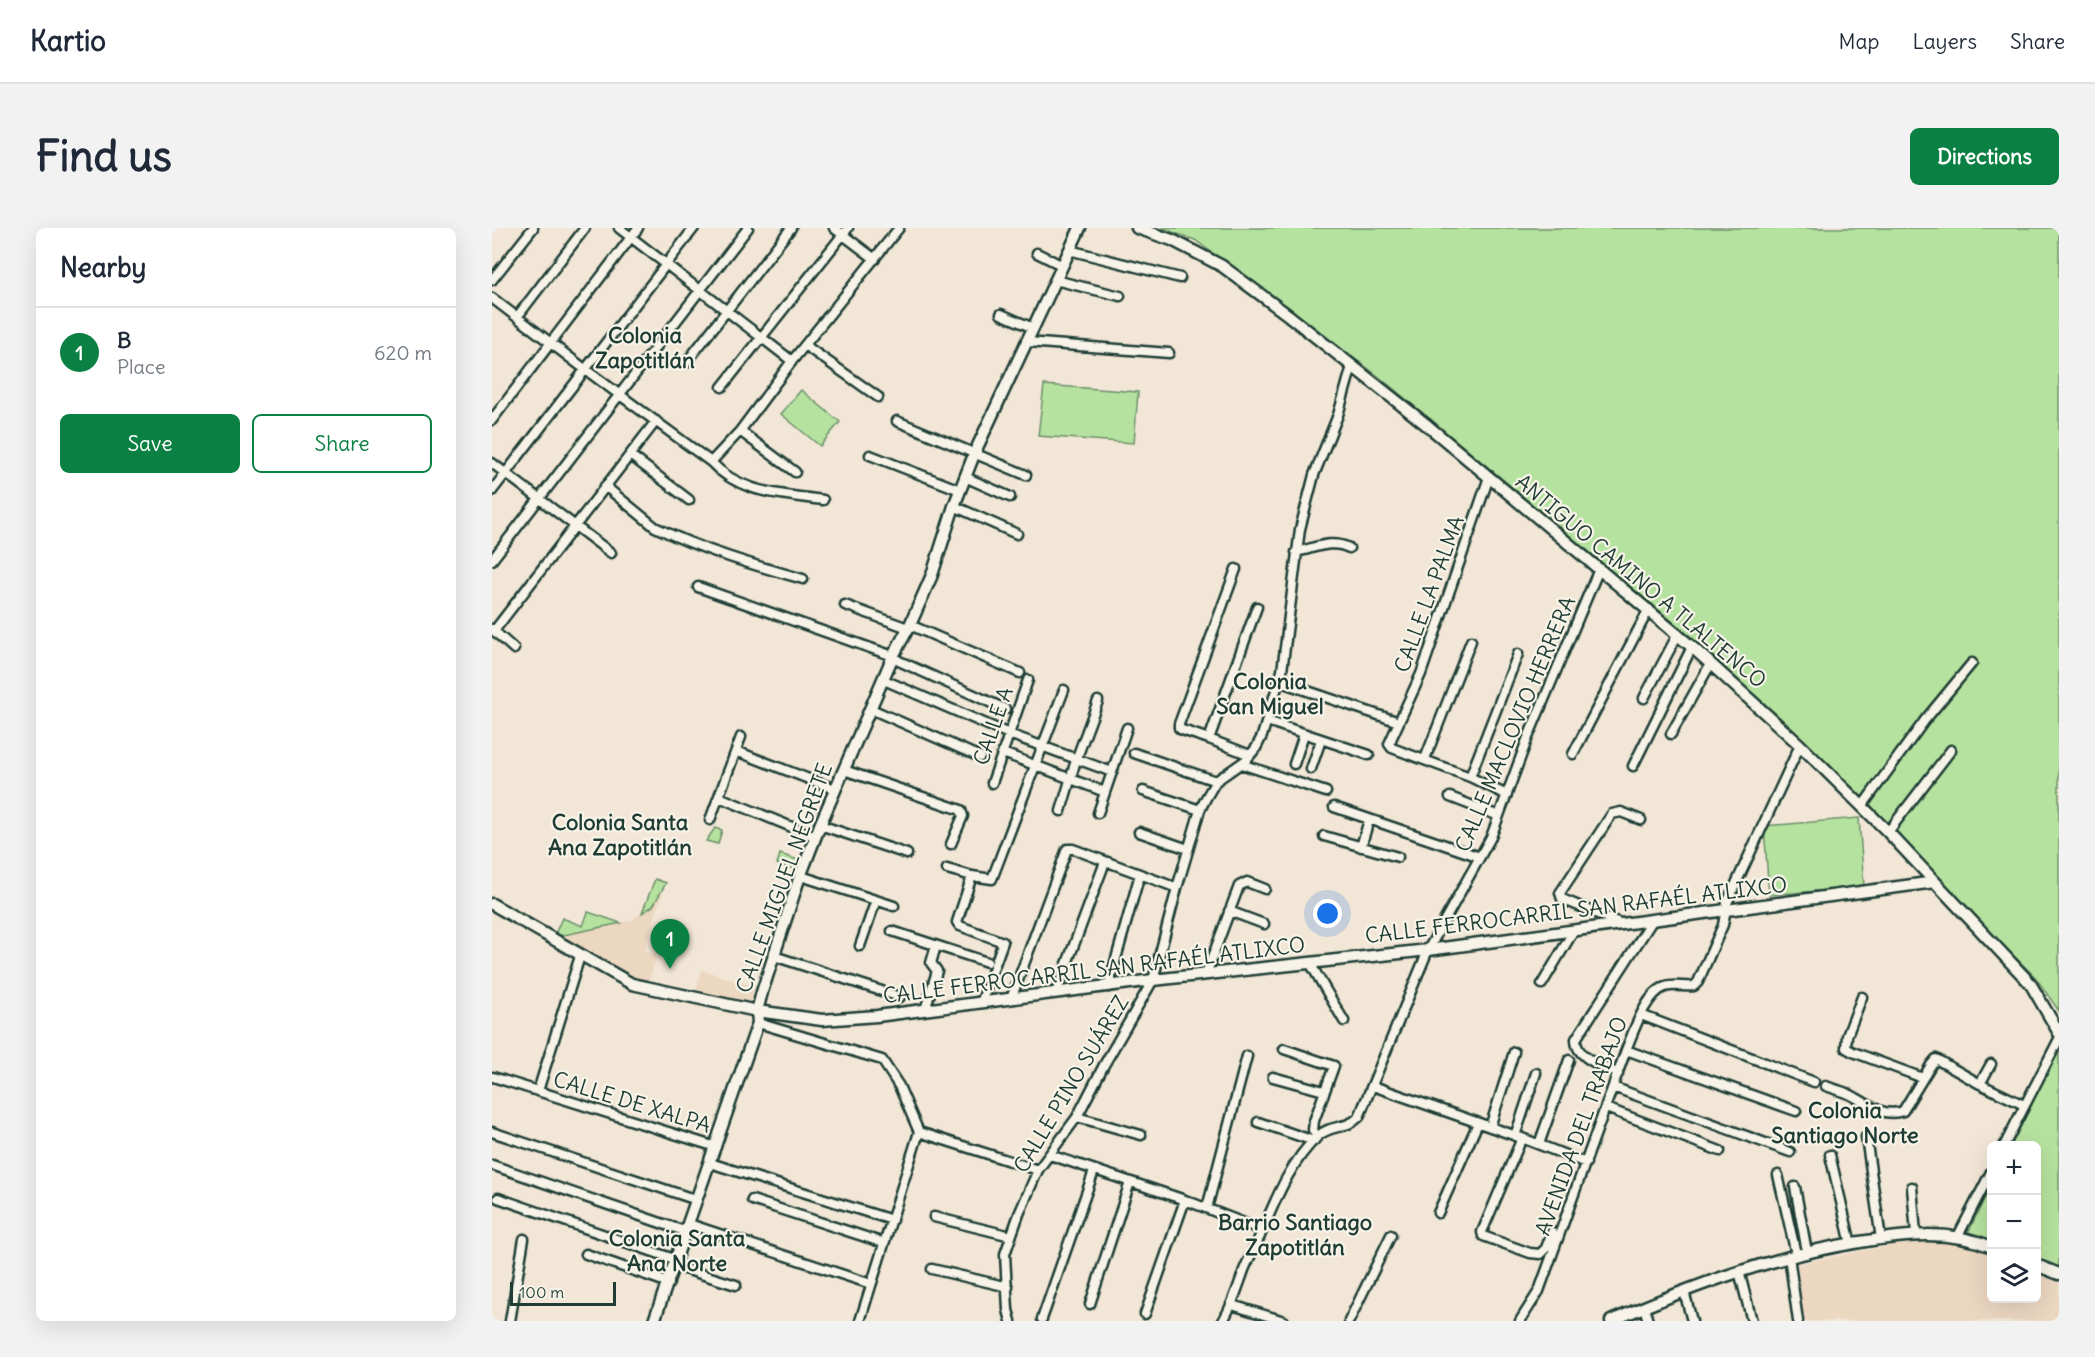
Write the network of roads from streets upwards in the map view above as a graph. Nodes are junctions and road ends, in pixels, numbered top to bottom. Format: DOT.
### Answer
graph roads {
  1 [pos="533,228"];
  2 [pos="585,228"];
  3 [pos="619,228"];
  4 [pos="638,228"];
  5 [pos="694,228"];
  6 [pos="748,228"];
  7 [pos="791,228"];
  8 [pos="834,228"];
  9 [pos="899,228"];
  10 [pos="1080,228"];
  11 [pos="1137,228"];
  12 [pos="845,232"];
  13 [pos="631,237"];
  14 [pos="1069,250"];
  15 [pos="1037,253"];
  16 [pos="875,259"];
  17 [pos="665,265"];
  18 [pos="1061,266"];
  19 [pos="1180,278"];
  20 [pos="492,280"];
  21 [pos="1054,280"];
  22 [pos="701,291"];
  23 [pos="1120,297"];
  24 [pos="492,298"];
  25 [pos="726,311"];
  26 [pos="1001,314"];
  27 [pos="517,317"];
  28 [pos="1033,328"];
  29 [pos="761,336"];
  30 [pos="550,342"];
  31 [pos="1027,342"];
  32 [pos="806,346"];
  33 [pos="1169,353"];
  34 [pos="792,361"];
  35 [pos="686,363"];
  36 [pos="1352,366"];
  37 [pos="586,370"];
  38 [pos="722,387"];
  39 [pos="620,395"];
  40 [pos="878,397"];
  41 [pos="492,420"];
  42 [pos="656,421"];
  43 [pos="897,421"];
  44 [pos="740,431"];
  45 [pos="975,452"];
  46 [pos="630,454"];
  47 [pos="870,455"];
  48 [pos="711,462"];
  49 [pos="492,463"];
  50 [pos="795,472"];
  51 [pos="506,473"];
  52 [pos="1026,475"];
  53 [pos="965,477"];
  54 [pos="1489,477"];
  55 [pos="605,486"];
  56 [pos="960,490"];
  57 [pos="492,491"];
  58 [pos="1010,497"];
  59 [pos="539,499"];
  60 [pos="688,500"];
  61 [pos="823,500"];
  62 [pos="954,506"];
  63 [pos="573,526"];
  64 [pos="1017,534"];
  65 [pos="1350,548"];
  66 [pos="1296,552"];
  67 [pos="611,553"];
  68 [pos="492,560"];
  69 [pos="1236,569"];
  70 [pos="1599,569"];
  71 [pos="803,579"];
  72 [pos="698,587"];
  73 [pos="845,605"];
  74 [pos="1257,607"];
  75 [pos="1649,609"];
  76 [pos="909,627"];
  77 [pos="493,630"];
  78 [pos="1678,634"];
  79 [pos="1471,641"];
  80 [pos="1692,647"];
  81 [pos="514,649"];
  82 [pos="1518,654"];
  83 [pos="893,656"];
  84 [pos="1711,663"];
  85 [pos="1972,663"];
  86 [pos="1020,674"];
  87 [pos="884,680"];
  88 [pos="1028,680"];
  89 [pos="1278,681"];
  90 [pos="1064,690"];
  91 [pos="1644,698"];
  92 [pos="1098,701"];
  93 [pos="871,709"];
  94 [pos="1005,709"];
  95 [pos="1267,721"];
  96 [pos="1399,723"];
  97 [pos="1127,728"];
  98 [pos="1009,734"];
  99 [pos="1304,734"];
  100 [pos="1671,734"];
  101 [pos="741,737"];
  102 [pos="1209,739"];
  103 [pos="1321,740"];
  104 [pos="1800,745"];
  105 [pos="1044,747"];
  106 [pos="1951,750"];
  107 [pos="736,751"];
  108 [pos="1003,753"];
  109 [pos="1134,753"];
  110 [pos="1573,754"];
  111 [pos="1250,755"];
  112 [pos="1369,755"];
  113 [pos="980,757"];
  114 [pos="1425,759"];
  115 [pos="1076,760"];
  116 [pos="1241,764"];
  117 [pos="1294,764"];
  118 [pos="1037,766"];
  119 [pos="1633,766"];
  120 [pos="844,770"];
  121 [pos="1311,770"];
  122 [pos="1112,772"];
  123 [pos="1470,777"];
  124 [pos="1071,780"];
  125 [pos="1216,781"];
  126 [pos="992,783"];
  127 [pos="835,789"];
  128 [pos="1143,790"];
  129 [pos="1105,792"];
  130 [pos="1326,792"];
  131 [pos="1507,795"];
  132 [pos="720,796"];
  133 [pos="1450,796"];
  134 [pos="1863,805"];
  135 [pos="1334,807"];
  136 [pos="1200,810"];
  137 [pos="1061,812"];
  138 [pos="1098,813"];
  139 [pos="1499,816"];
  140 [pos="710,820"];
  141 [pos="1369,820"];
  142 [pos="1641,820"];
  143 [pos="820,825"];
  144 [pos="1888,831"];
  145 [pos="1139,832"];
  146 [pos="1324,836"];
  147 [pos="816,837"];
  148 [pos="951,844"];
  149 [pos="1361,847"];
  150 [pos="1188,849"];
  151 [pos="907,854"];
  152 [pos="1398,857"];
  153 [pos="1480,857"];
  154 [pos="1105,862"];
  155 [pos="947,869"];
  156 [pos="1140,874"];
  157 [pos="801,876"];
  158 [pos="972,876"];
  159 [pos="1935,882"];
  160 [pos="1177,888"];
  161 [pos="1265,890"];
  162 [pos="876,900"];
  163 [pos="492,904"];
  164 [pos="894,906"];
  165 [pos="1229,911"];
  166 [pos="1726,911"];
  167 [pos="1652,921"];
  168 [pos="1264,924"];
  169 [pos="1623,924"];
  170 [pos="892,931"];
  171 [pos="1573,932"];
  172 [pos="860,946"];
  173 [pos="936,946"];
  174 [pos="1428,950"];
  175 [pos="580,956"];
  176 [pos="774,956"];
  177 [pos="987,962"];
  178 [pos="1310,963"];
  179 [pos="1206,974"];
  180 [pos="1153,980"];
  181 [pos="1542,984"];
  182 [pos="1108,987"];
  183 [pos="1056,993"];
  184 [pos="900,997"];
  185 [pos="1862,998"];
  186 [pos="1011,999"];
  187 [pos="981,1003"];
  188 [pos="924,1010"];
  189 [pos="757,1011"];
  190 [pos="1641,1015"];
  191 [pos="1344,1021"];
  192 [pos="758,1023"];
  193 [pos="2059,1033"];
  194 [pos="2059,1039"];
  195 [pos="1284,1049"];
  196 [pos="1626,1050"];
  197 [pos="1514,1052"];
  198 [pos="1246,1056"];
  199 [pos="1569,1060"];
  200 [pos="1991,1064"];
  201 [pos="1536,1073"];
  202 [pos="1618,1074"];
  203 [pos="493,1077"];
  204 [pos="1274,1077"];
  205 [pos="1923,1078"];
  206 [pos="1814,1082"];
  207 [pos="1980,1084"];
  208 [pos="1373,1086"];
  209 [pos="1826,1086"];
  210 [pos="1613,1087"];
  211 [pos="1324,1090"];
  212 [pos="538,1091"];
  213 [pos="2024,1105"];
  214 [pos="1606,1108"];
  215 [pos="1796,1111"];
  216 [pos="1077,1117"];
  217 [pos="1258,1122"];
  218 [pos="1478,1123"];
  219 [pos="1490,1127"];
  220 [pos="492,1132"];
  221 [pos="919,1132"];
  222 [pos="1141,1135"];
  223 [pos="1519,1137"];
  224 [pos="1866,1137"];
  225 [pos="1315,1139"];
  226 [pos="2006,1141"];
  227 [pos="1539,1144"];
  228 [pos="716,1147"];
  229 [pos="1720,1151"];
  230 [pos="1790,1152"];
  231 [pos="1050,1155"];
  232 [pos="1830,1155"];
  233 [pos="710,1163"];
  234 [pos="1586,1163"];
  235 [pos="492,1165"];
  236 [pos="1038,1170"];
  237 [pos="1094,1171"];
  238 [pos="1778,1176"];
  239 [pos="1987,1180"];
  240 [pos="1130,1182"];
  241 [pos="1912,1186"];
  242 [pos="1795,1187"];
  243 [pos="498,1198"];
  244 [pos="698,1200"];
  245 [pos="752,1200"];
  246 [pos="1185,1200"];
  247 [pos="1207,1209"];
  248 [pos="1438,1213"];
  249 [pos="934,1217"];
  250 [pos="892,1220"];
  251 [pos="688,1228"];
  252 [pos="1262,1230"];
  253 [pos="1552,1232"];
  254 [pos="1391,1234"];
  255 [pos="1916,1234"];
  256 [pos="1011,1236"];
  257 [pos="1958,1236"];
  258 [pos="524,1239"];
  259 [pos="1881,1239"];
  260 [pos="884,1243"];
  261 [pos="1851,1244"];
  262 [pos="1987,1245"];
  263 [pos="586,1254"];
  264 [pos="1797,1254"];
  265 [pos="676,1263"];
  266 [pos="2041,1266"];
  267 [pos="932,1269"];
  268 [pos="1739,1272"];
  269 [pos="2059,1274"];
  270 [pos="669,1282"];
  271 [pos="871,1284"];
  272 [pos="736,1285"];
  273 [pos="1008,1287"];
  274 [pos="1684,1291"];
  275 [pos="1090,1304"];
  276 [pos="1232,1305"];
  277 [pos="1644,1307"];
  278 [pos="1145,1314"];
  279 [pos="1042,1319"];
  280 [pos="510,1320"];
  281 [pos="1279,1320"];
  282 [pos="520,1321"];
  283 [pos="654,1321"];
  284 [pos="860,1321"];
  285 [pos="1011,1321"];
  286 [pos="1223,1321"];
  287 [pos="1349,1321"];
  288 [pos="1520,1321"];
  289 [pos="1611,1321"];
  290 [pos="1648,1321"];
  291 [pos="1692,1321"];
  292 [pos="1752,1321"];
  293 [pos="1798,1321"];
  1 -- 20 [label="street"];
  2 -- 27 [label="street"];
  3 -- 13 [label="street"];
  4 -- 13 [label="street"];
  5 -- 17 [label="street"];
  6 -- 22 [label="street"];
  7 -- 25 [label="street"];
  8 -- 12 [label="street"];
  9 -- 16 [label="street"];
  10 -- 14 [label="street, CALLE MIGUEL NEGRETE"];
  11 -- 36 [label="street, ANTIGUO CAMINO A TLALTENCO"];
  12 -- 16 [label="street"];
  12 -- 29 [label="street"];
  13 -- 17 [label="street"];
  13 -- 30 [label="street"];
  14 -- 18 [label="street, CALLE MIGUEL NEGRETE"];
  14 -- 19 [label="street"];
  15 -- 18 [label="street"];
  16 -- 32 [label="street"];
  17 -- 22 [label="street"];
  17 -- 37 [label="street"];
  18 -- 21 [label="street, CALLE MIGUEL NEGRETE"];
  21 -- 23 [label="street"];
  21 -- 28 [label="street, CALLE MIGUEL NEGRETE"];
  22 -- 25 [label="street"];
  22 -- 39 [label="street"];
  24 -- 27 [label="street"];
  25 -- 29 [label="street"];
  25 -- 35 [label="street"];
  26 -- 28 [label="street"];
  27 -- 30 [label="street"];
  28 -- 31 [label="street, CALLE MIGUEL NEGRETE"];
  29 -- 34 [label="street"];
  29 -- 38 [label="street"];
  30 -- 37 [label="street"];
  30 -- 41 [label="street"];
  31 -- 33 [label="street"];
  31 -- 45 [label="street, CALLE MIGUEL NEGRETE"];
  32 -- 34 [label="street"];
  32 -- 40 [label="street"];
  34 -- 44 [label="street"];
  36 -- 54 [label="street, ANTIGUO CAMINO A TLALTENCO"];
  36 -- 66 [label="street, CALLE PINO SUÁREZ"];
  37 -- 39 [label="street"];
  37 -- 51 [label="street"];
  39 -- 42 [label="street"];
  39 -- 59 [label="street"];
  42 -- 46 [label="street"];
  42 -- 48 [label="street"];
  43 -- 45 [label="street"];
  44 -- 48 [label="street"];
  44 -- 50 [label="street"];
  45 -- 52 [label="street"];
  45 -- 53 [label="street, CALLE MIGUEL NEGRETE"];
  46 -- 55 [label="street"];
  46 -- 60 [label="street"];
  47 -- 56 [label="street"];
  48 -- 61 [label="street"];
  49 -- 51 [label="street"];
  51 -- 57 [label="street"];
  51 -- 59 [label="street"];
  53 -- 56 [label="street, CALLE MIGUEL NEGRETE"];
  53 -- 58 [label="street"];
  54 -- 70 [label="street, ANTIGUO CAMINO A TLALTENCO"];
  54 -- 96 [label="street, CALLE LA PALMA"];
  55 -- 63 [label="street"];
  55 -- 71 [label="street"];
  56 -- 62 [label="street, CALLE MIGUEL NEGRETE"];
  59 -- 63 [label="street"];
  59 -- 68 [label="street"];
  62 -- 64 [label="street"];
  62 -- 76 [label="street, CALLE MIGUEL NEGRETE"];
  63 -- 67 [label="street"];
  63 -- 77 [label="street"];
  65 -- 66 [label="street"];
  66 -- 89 [label="street, CALLE PINO SUÁREZ"];
  69 -- 102 [label="street"];
  70 -- 75 [label="street, ANTIGUO CAMINO A TLALTENCO"];
  70 -- 131 [label="street, CALLE MACLOVIO HERRERA"];
  72 -- 83 [label="street"];
  73 -- 76 [label="street"];
  74 -- 102 [label="street"];
  75 -- 78 [label="street, ANTIGUO CAMINO A TLALTENCO"];
  75 -- 110 [label="street"];
  76 -- 83 [label="street, CALLE MIGUEL NEGRETE"];
  76 -- 86 [label="street"];
  77 -- 81 [label="street"];
  78 -- 80 [label="street, ANTIGUO CAMINO A TLALTENCO"];
  78 -- 91 [label="street"];
  79 -- 114 [label="street"];
  80 -- 84 [label="street, ANTIGUO CAMINO A TLALTENCO"];
  80 -- 119 [label="street"];
  82 -- 123 [label="street"];
  83 -- 87 [label="street, CALLE MIGUEL NEGRETE"];
  83 -- 94 [label="street"];
  84 -- 100 [label="street"];
  84 -- 104 [label="street, ANTIGUO CAMINO A TLALTENCO"];
  85 -- 134 [label="street"];
  87 -- 93 [label="street, CALLE MIGUEL NEGRETE"];
  87 -- 98 [label="street"];
  88 -- 98 [label="street, CALLE A"];
  89 -- 95 [label="street, CALLE PINO SUÁREZ"];
  89 -- 96 [label="street"];
  90 -- 105 [label="street"];
  92 -- 115 [label="street"];
  93 -- 113 [label="street"];
  93 -- 120 [label="street, CALLE MIGUEL NEGRETE"];
  95 -- 99 [label="street"];
  95 -- 111 [label="street, CALLE PINO SUÁREZ"];
  96 -- 114 [label="street, CALLE LA PALMA"];
  97 -- 122 [label="street"];
  98 -- 105 [label="street"];
  98 -- 108 [label="street, CALLE A"];
  99 -- 103 [label="street"];
  99 -- 117 [label="street"];
  101 -- 107 [label="street"];
  102 -- 111 [label="street"];
  103 -- 112 [label="street"];
  103 -- 121 [label="street"];
  104 -- 134 [label="street, ANTIGUO CAMINO A TLALTENCO"];
  104 -- 166 [label="street, AVENIDA DEL TRABAJO"];
  105 -- 115 [label="street"];
  105 -- 118 [label="street"];
  106 -- 144 [label="street"];
  107 -- 127 [label="street"];
  107 -- 132 [label="street"];
  108 -- 118 [label="street"];
  108 -- 126 [label="street, CALLE A"];
  109 -- 125 [label="street"];
  111 -- 116 [label="street, CALLE PINO SUÁREZ"];
  114 -- 123 [label="street"];
  115 -- 122 [label="street"];
  115 -- 124 [label="street"];
  116 -- 125 [label="street, CALLE PINO SUÁREZ"];
  116 -- 130 [label="street"];
  118 -- 124 [label="street"];
  118 -- 158 [label="street"];
  120 -- 127 [label="street, CALLE MIGUEL NEGRETE"];
  120 -- 148 [label="street"];
  122 -- 129 [label="street"];
  123 -- 131 [label="street"];
  124 -- 129 [label="street"];
  124 -- 137 [label="street"];
  125 -- 136 [label="street, CALLE PINO SUÁREZ"];
  127 -- 143 [label="street, CALLE MIGUEL NEGRETE"];
  128 -- 136 [label="street"];
  129 -- 138 [label="street"];
  131 -- 139 [label="street, CALLE MACLOVIO HERRERA"];
  132 -- 140 [label="street"];
  132 -- 147 [label="street"];
  133 -- 139 [label="street"];
  134 -- 144 [label="street, ANTIGUO CAMINO A TLALTENCO"];
  135 -- 141 [label="street"];
  136 -- 150 [label="street, CALLE PINO SUÁREZ"];
  139 -- 153 [label="street, CALLE MACLOVIO HERRERA"];
  141 -- 149 [label="street"];
  141 -- 153 [label="street"];
  142 -- 169 [label="street"];
  143 -- 147 [label="street, CALLE MIGUEL NEGRETE"];
  143 -- 151 [label="street"];
  144 -- 159 [label="street, ANTIGUO CAMINO A TLALTENCO"];
  145 -- 150 [label="street"];
  146 -- 149 [label="street"];
  147 -- 157 [label="street, CALLE MIGUEL NEGRETE"];
  149 -- 152 [label="street"];
  150 -- 160 [label="street, CALLE PINO SUÁREZ"];
  153 -- 174 [label="street, CALLE MACLOVIO HERRERA"];
  154 -- 156 [label="street"];
  154 -- 183 [label="street"];
  154 -- 186 [label="street"];
  155 -- 158 [label="street"];
  156 -- 160 [label="street"];
  156 -- 182 [label="street"];
  157 -- 162 [label="street"];
  157 -- 176 [label="street, CALLE MIGUEL NEGRETE"];
  158 -- 187 [label="street"];
  159 -- 166 [label="street, CALLE FERROCARRIL SAN RAFAÉL ATLIXCO"];
  159 -- 193 [label="street, ANTIGUO CAMINO A TLALTENCO"];
  160 -- 180 [label="street, CALLE PINO SUÁREZ"];
  161 -- 165 [label="street"];
  162 -- 164 [label="street"];
  162 -- 172 [label="street"];
  163 -- 175 [label="street, CALLE FERROCARRIL SAN RAFAÉL ATLIXCO"];
  165 -- 168 [label="street"];
  165 -- 179 [label="street"];
  166 -- 167 [label="street, CALLE FERROCARRIL SAN RAFAÉL ATLIXCO"];
  166 -- 190 [label="street, AVENIDA DEL TRABAJO"];
  167 -- 169 [label="street, CALLE FERROCARRIL SAN RAFAÉL ATLIXCO"];
  167 -- 202 [label="street"];
  169 -- 171 [label="street, CALLE FERROCARRIL SAN RAFAÉL ATLIXCO"];
  170 -- 173 [label="street"];
  171 -- 174 [label="street, CALLE FERROCARRIL SAN RAFAÉL ATLIXCO"];
  171 -- 181 [label="street"];
  173 -- 177 [label="street"];
  173 -- 188 [label="street"];
  174 -- 178 [label="street, CALLE FERROCARRIL SAN RAFAÉL ATLIXCO"];
  174 -- 208 [label="street, CALLE MACLOVIO HERRERA"];
  175 -- 189 [label="street, CALLE FERROCARRIL SAN RAFAÉL ATLIXCO"];
  175 -- 212 [label="street"];
  176 -- 184 [label="street"];
  176 -- 189 [label="street, CALLE MIGUEL NEGRETE"];
  178 -- 179 [label="street, CALLE FERROCARRIL SAN RAFAÉL ATLIXCO"];
  178 -- 191 [label="street"];
  179 -- 180 [label="street, CALLE FERROCARRIL SAN RAFAÉL ATLIXCO"];
  180 -- 182 [label="street, CALLE FERROCARRIL SAN RAFAÉL ATLIXCO"];
  180 -- 216 [label="street, CALLE PINO SUÁREZ"];
  182 -- 183 [label="street, CALLE FERROCARRIL SAN RAFAÉL ATLIXCO"];
  183 -- 186 [label="street, CALLE FERROCARRIL SAN RAFAÉL ATLIXCO"];
  185 -- 205 [label="street"];
  186 -- 187 [label="street, CALLE FERROCARRIL SAN RAFAÉL ATLIXCO"];
  187 -- 188 [label="street, CALLE FERROCARRIL SAN RAFAÉL ATLIXCO"];
  188 -- 189 [label="street, CALLE FERROCARRIL SAN RAFAÉL ATLIXCO"];
  189 -- 192 [label="street, CALLE MIGUEL NEGRETE"];
  190 -- 196 [label="street, AVENIDA DEL TRABAJO"];
  190 -- 206 [label="street"];
  192 -- 221 [label="street"];
  192 -- 228 [label="street, CALLE MIGUEL NEGRETE"];
  194 -- 213 [label="street"];
  195 -- 211 [label="street"];
  196 -- 202 [label="street, AVENIDA DEL TRABAJO"];
  196 -- 215 [label="street"];
  197 -- 219 [label="street"];
  198 -- 247 [label="street"];
  199 -- 227 [label="street"];
  200 -- 207 [label="street"];
  201 -- 223 [label="street"];
  202 -- 210 [label="street, AVENIDA DEL TRABAJO"];
  203 -- 212 [label="street, CALLE DE XALPA"];
  204 -- 211 [label="street"];
  205 -- 207 [label="street"];
  205 -- 209 [label="street"];
  207 -- 213 [label="street"];
  208 -- 218 [label="street"];
  208 -- 225 [label="street, CALLE MACLOVIO HERRERA"];
  210 -- 214 [label="street, AVENIDA DEL TRABAJO"];
  210 -- 230 [label="street"];
  211 -- 225 [label="street"];
  212 -- 228 [label="street, CALLE DE XALPA"];
  213 -- 226 [label="street"];
  214 -- 229 [label="street"];
  214 -- 234 [label="street, AVENIDA DEL TRABAJO"];
  216 -- 222 [label="street"];
  216 -- 231 [label="street, CALLE PINO SUÁREZ"];
  217 -- 225 [label="street"];
  218 -- 219 [label="street"];
  218 -- 248 [label="street"];
  219 -- 223 [label="street"];
  220 -- 244 [label="street"];
  221 -- 236 [label="street"];
  221 -- 250 [label="street"];
  223 -- 227 [label="street"];
  223 -- 253 [label="street"];
  224 -- 259 [label="street"];
  225 -- 252 [label="street, CALLE MACLOVIO HERRERA"];
  227 -- 234 [label="street"];
  228 -- 233 [label="street, CALLE MIGUEL NEGRETE"];
  231 -- 236 [label="street, CALLE PINO SUÁREZ"];
  231 -- 237 [label="street"];
  232 -- 261 [label="street"];
  233 -- 244 [label="street, CALLE MIGUEL NEGRETE"];
  233 -- 250 [label="street"];
  234 -- 288 [label="street, AVENIDA DEL TRABAJO"];
  235 -- 251 [label="street"];
  236 -- 256 [label="street, CALLE PINO SUÁREZ"];
  237 -- 240 [label="street"];
  237 -- 279 [label="street"];
  238 -- 264 [label="street"];
  239 -- 257 [label="street"];
  240 -- 246 [label="street"];
  240 -- 275 [label="street"];
  241 -- 255 [label="street"];
  242 -- 264 [label="street"];
  243 -- 265 [label="street"];
  244 -- 251 [label="street, CALLE MIGUEL NEGRETE"];
  245 -- 260 [label="street"];
  246 -- 247 [label="street"];
  246 -- 278 [label="street"];
  247 -- 252 [label="street"];
  249 -- 256 [label="street"];
  250 -- 260 [label="street"];
  251 -- 265 [label="street, CALLE MIGUEL NEGRETE"];
  251 -- 271 [label="street"];
  252 -- 276 [label="street, CALLE MACLOVIO HERRERA"];
  254 -- 287 [label="street"];
  255 -- 257 [label="street"];
  255 -- 259 [label="street"];
  256 -- 273 [label="street, CALLE PINO SUÁREZ"];
  257 -- 262 [label="street"];
  258 -- 280 [label="street"];
  259 -- 261 [label="street"];
  260 -- 271 [label="street"];
  261 -- 264 [label="street"];
  263 -- 270 [label="street"];
  264 -- 268 [label="street"];
  264 -- 293 [label="street"];
  265 -- 270 [label="street, CALLE MIGUEL NEGRETE"];
  265 -- 272 [label="street"];
  266 -- 269 [label="street"];
  267 -- 273 [label="street"];
  268 -- 274 [label="street"];
  268 -- 292 [label="street"];
  270 -- 283 [label="street, CALLE MIGUEL NEGRETE"];
  271 -- 284 [label="street"];
  273 -- 285 [label="street, CALLE PINO SUÁREZ"];
  274 -- 277 [label="street"];
  274 -- 291 [label="street"];
  276 -- 281 [label="street"];
  276 -- 286 [label="street, CALLE MACLOVIO HERRERA"];
  277 -- 289 [label="street"];
  277 -- 290 [label="street"];
  280 -- 282 [label="street"];
}
